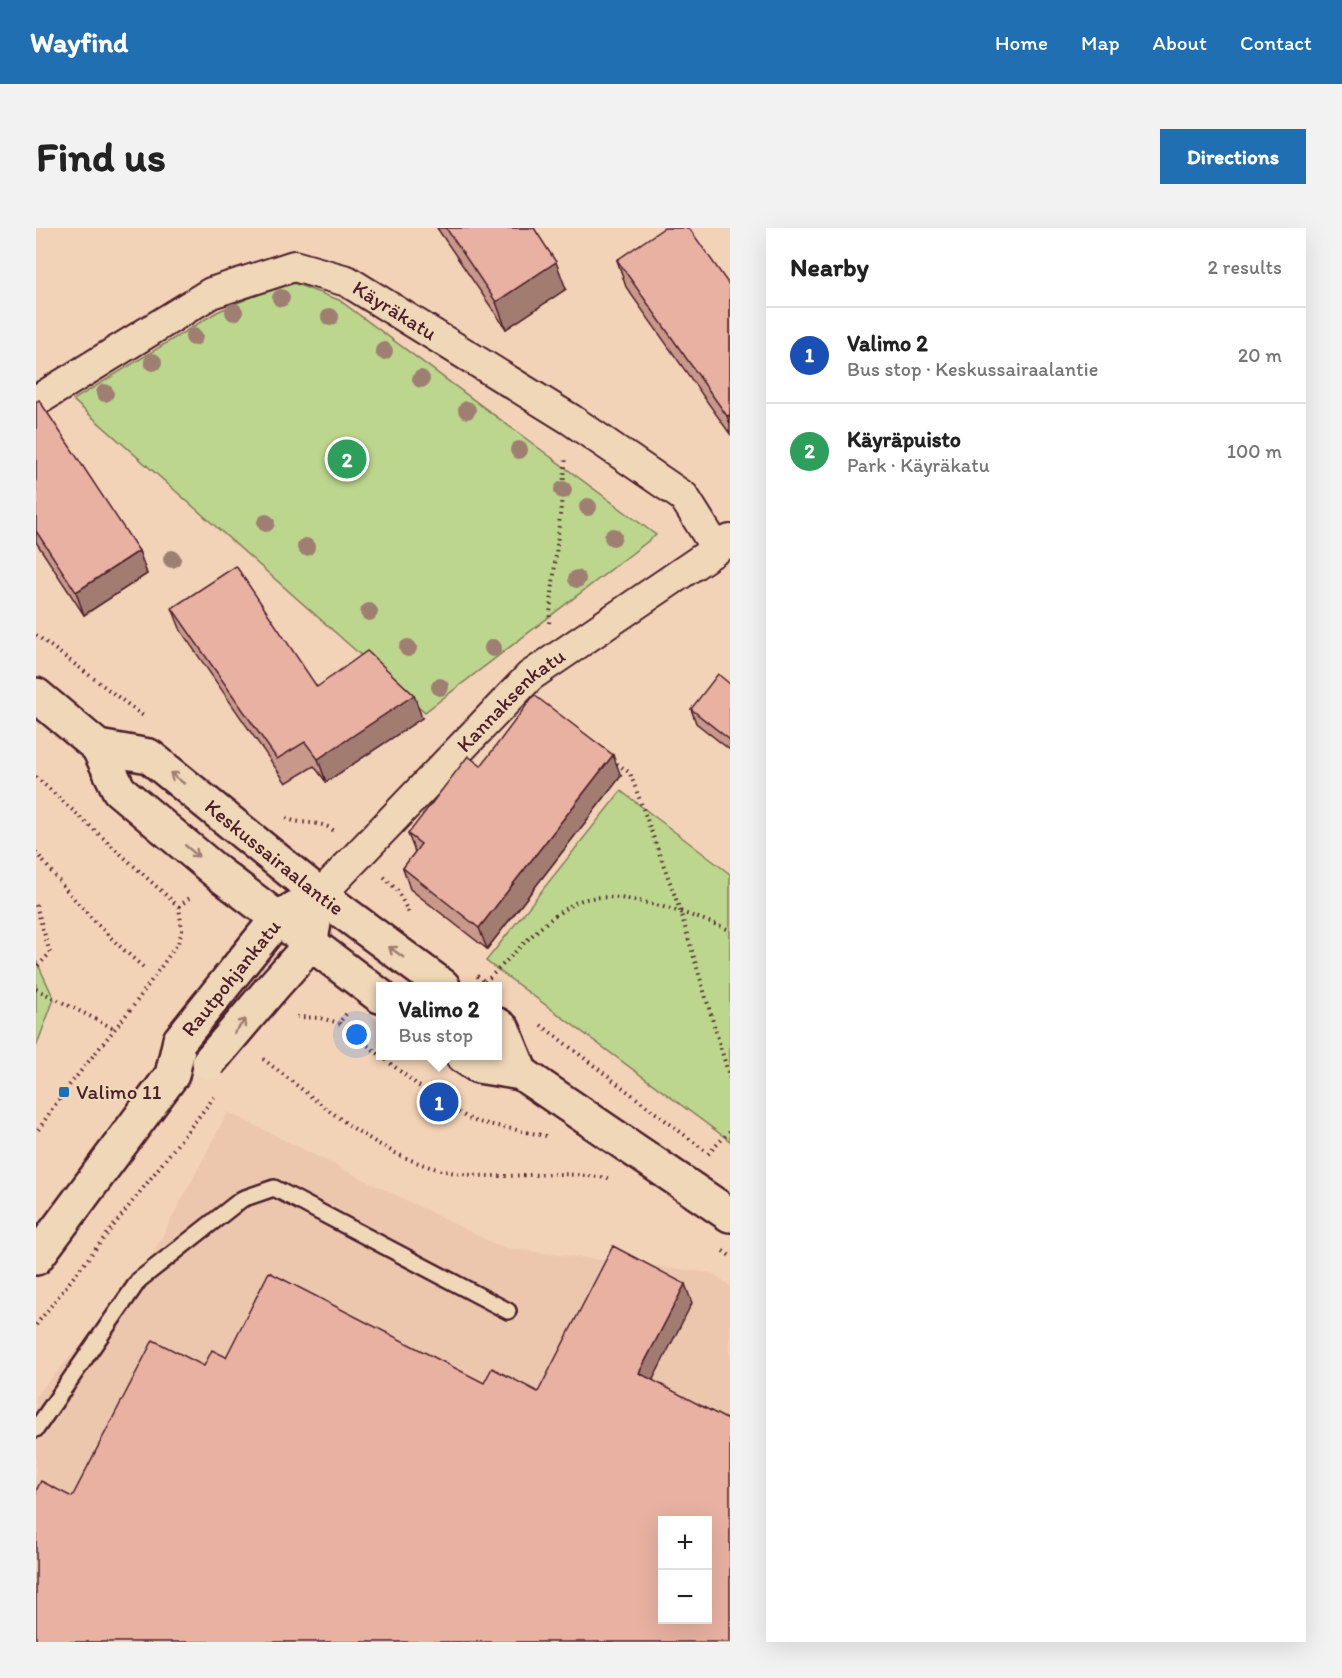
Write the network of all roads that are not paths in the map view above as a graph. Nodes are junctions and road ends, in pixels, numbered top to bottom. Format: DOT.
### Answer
graph roads {
  1 [pos="36,401"];
  2 [pos="723,544"];
  3 [pos="36,695"];
  4 [pos="98,747"];
  5 [pos="320,895"];
  6 [pos="278,918"];
  7 [pos="310,945"];
  8 [pos="436,982"];
  9 [pos="376,992"];
  10 [pos="502,1028"];
  11 [pos="469,1060"];
  12 [pos="521,1072"];
  13 [pos="172,1074"];
  14 [pos="730,1215"];
  15 [pos="36,1258"];
  16 [pos="508,1311"];
  17 [pos="36,1429"];
  1 -- 2 [label="street, Käyräkatu"];
  2 -- 5 [label="street, Kannaksenkatu"];
  3 -- 4 [label="main road, Keskussairaalantie"];
  5 -- 4 [label="main road, Keskussairaalantie, one-way"];
  4 -- 6 [label="main road, Keskussairaalantie, one-way"];
  5 -- 6 [label="main road, Rautpohjankatu"];
  5 -- 7 [label="main road, Rautpohjankatu"];
  8 -- 5 [label="main road, Keskussairaalantie, one-way"];
  6 -- 7 [label="main road, Keskussairaalantie"];
  6 -- 13 [label="main road, Rautpohjankatu, bridge"];
  7 -- 9 [label="main road, Keskussairaalantie"];
  13 -- 7 [label="main road, Rautpohjankatu, one-way, bridge"];
  10 -- 12 [label="main road"];
  11 -- 12 [label="main road"];
  12 -- 14 [label="main road"];
  13 -- 15 [label="main road, Rautpohjankatu"];
  16 -- 17 [label="lane"];
}
